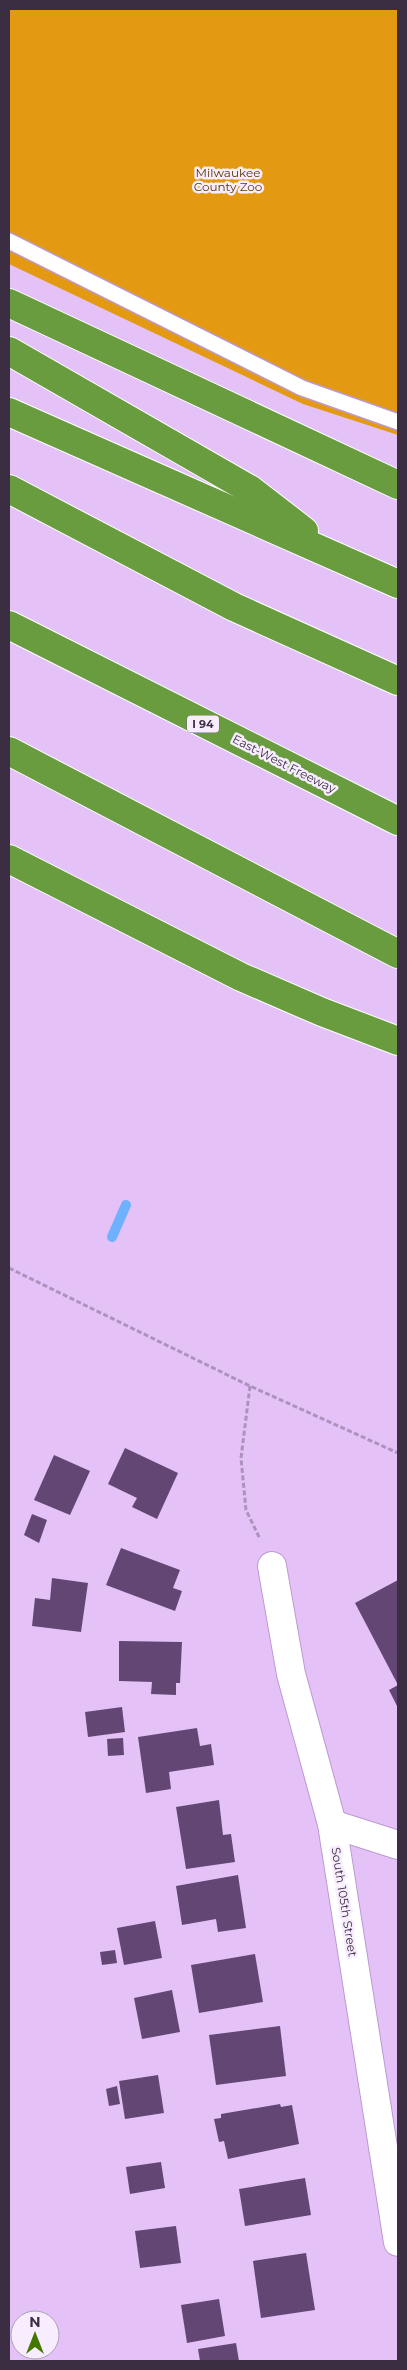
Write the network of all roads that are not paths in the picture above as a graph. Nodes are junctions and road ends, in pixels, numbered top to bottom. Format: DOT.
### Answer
graph roads {
  1 [pos="9,241"];
  2 [pos="9,303"];
  3 [pos="9,351"];
  4 [pos="9,412"];
  5 [pos="398,422"];
  6 [pos="398,485"];
  7 [pos="9,489"];
  8 [pos="337,556"];
  9 [pos="398,584"];
  10 [pos="9,626"];
  11 [pos="398,681"];
  12 [pos="9,751"];
  13 [pos="398,821"];
  14 [pos="9,859"];
  15 [pos="398,954"];
  16 [pos="398,1041"];
  17 [pos="272,1566"];
  18 [pos="332,1824"];
  19 [pos="398,1845"];
  20 [pos="398,2242"];
  1 -- 5 [label="lane"];
  2 -- 6 [label="highway"];
  3 -- 8 [label="highway"];
  4 -- 8 [label="highway"];
  7 -- 11 [label="highway"];
  8 -- 9 [label="highway"];
  10 -- 13 [label="highway, East-West Freeway / I 94"];
  12 -- 15 [label="highway"];
  14 -- 16 [label="highway"];
  17 -- 18 [label="street, South 105th Street"];
  18 -- 19 [label="street"];
  18 -- 20 [label="street, South 105th Street"];
}
